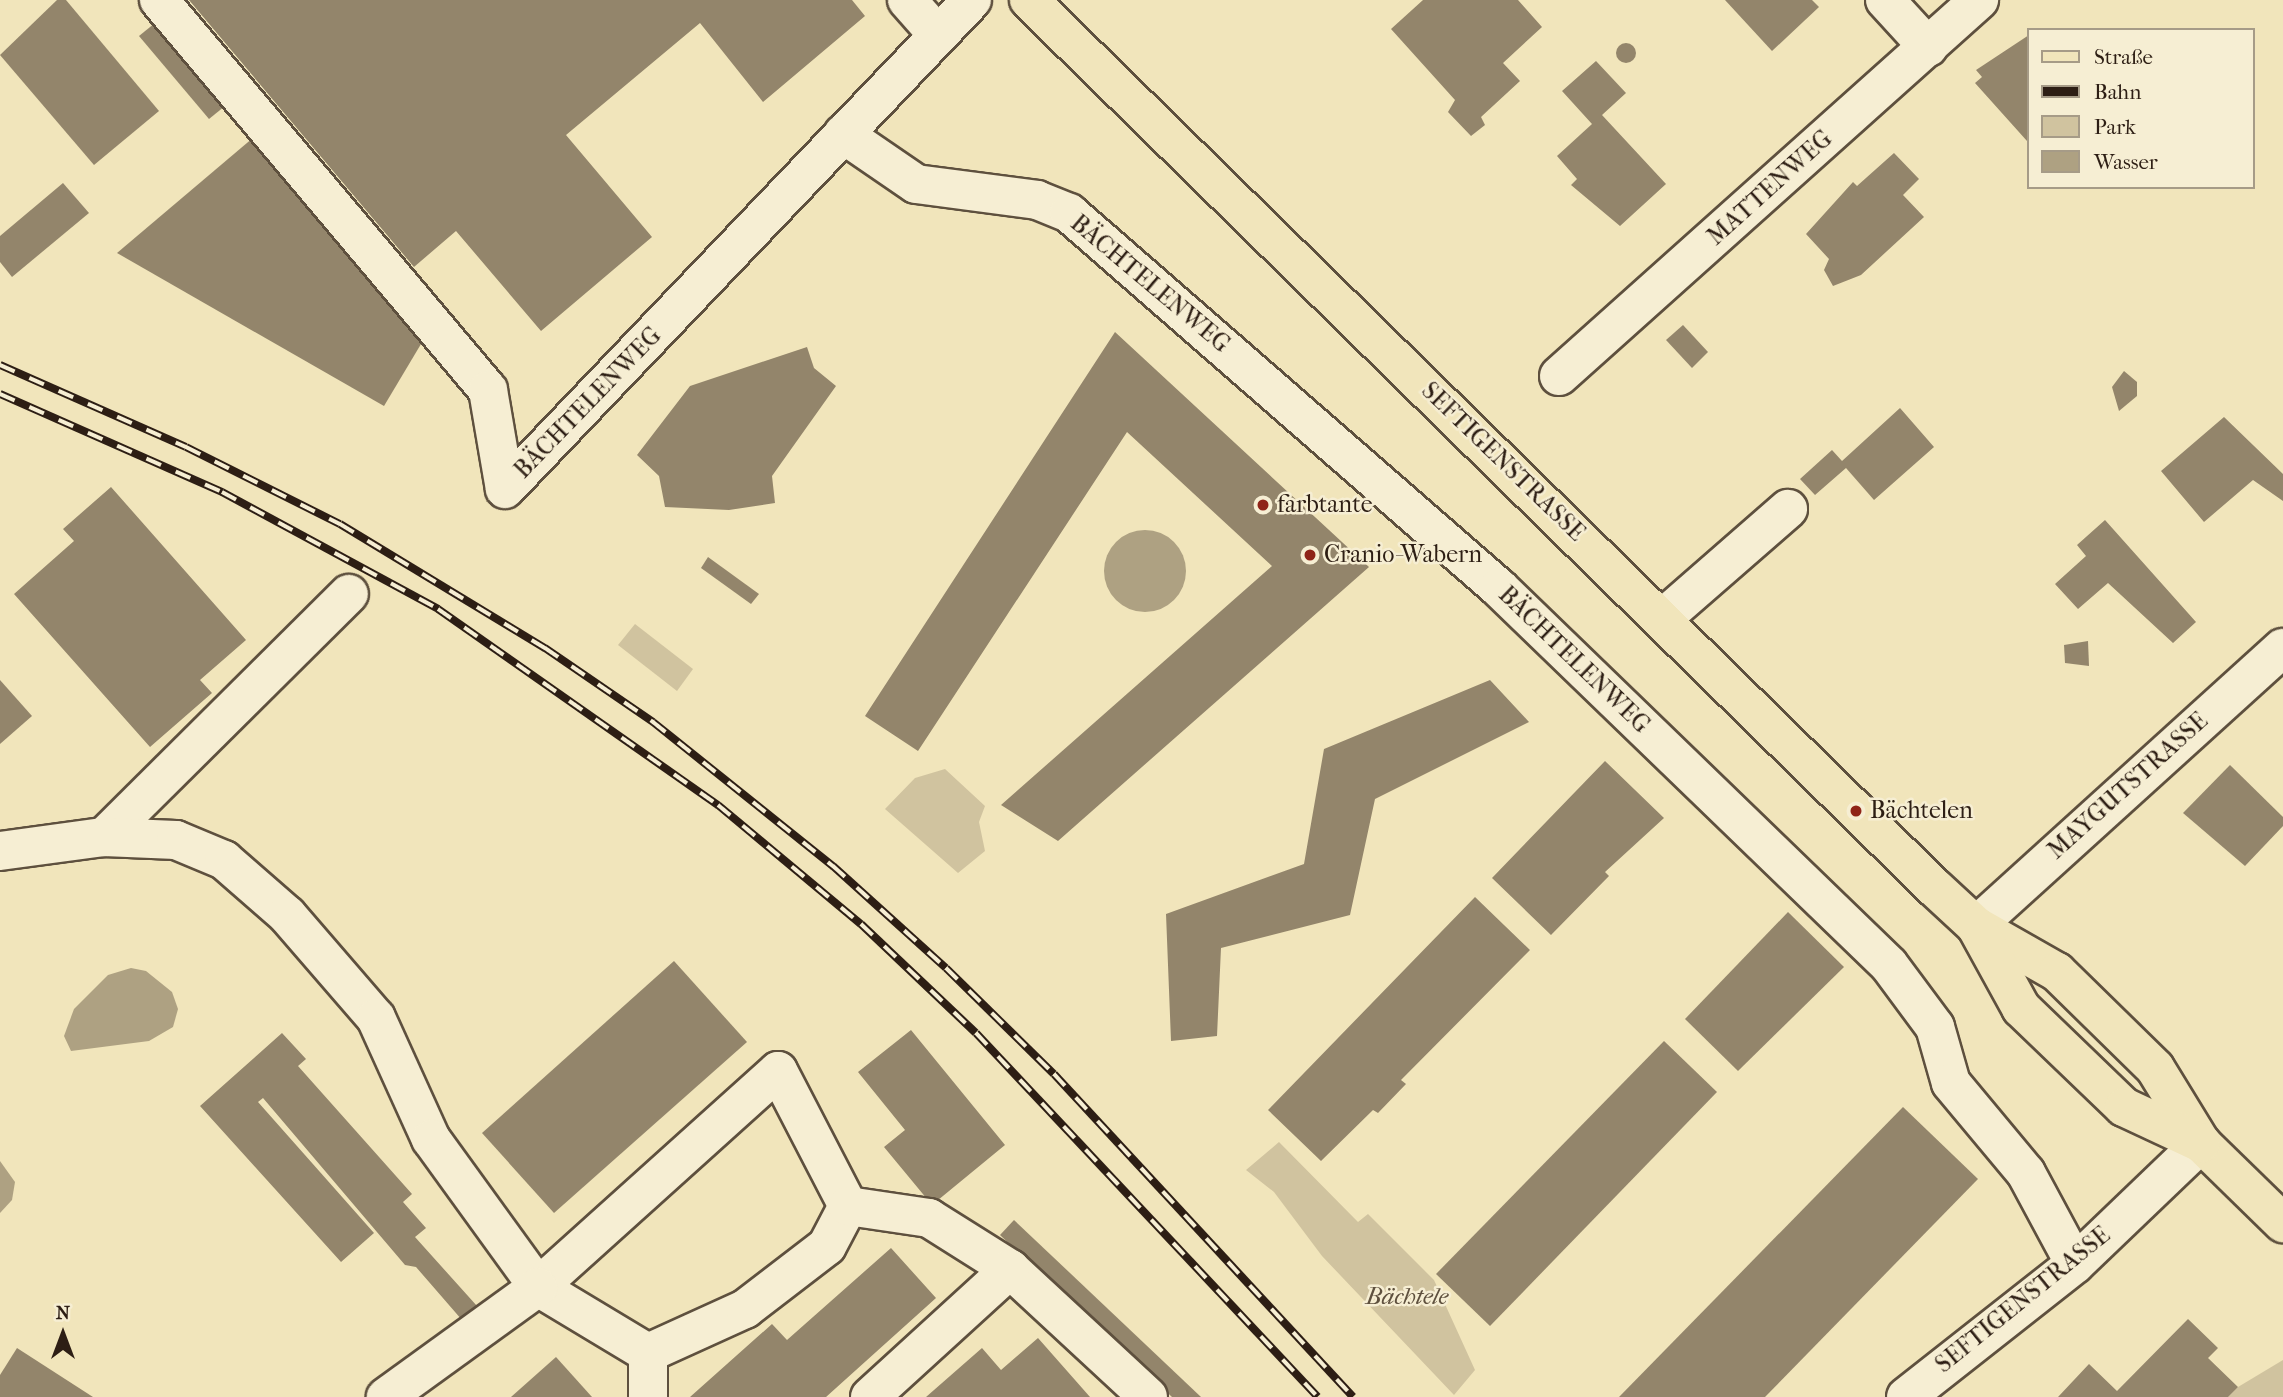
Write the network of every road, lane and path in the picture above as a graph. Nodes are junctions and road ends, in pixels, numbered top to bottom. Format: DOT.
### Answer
graph roads {
  1 [pos="159,0"];
  2 [pos="907,0"];
  3 [pos="972,0"];
  4 [pos="1028,0"];
  5 [pos="1885,0"];
  6 [pos="1979,0"];
  7 [pos="938,35"];
  8 [pos="1928,47"];
  9 [pos="843,134"];
  10 [pos="1559,376"];
  11 [pos="1788,509"];
  12 [pos="349,594"];
  13 [pos="1663,618"];
  14 [pos="2283,648"];
  15 [pos="104,837"];
  16 [pos="0,851"];
  17 [pos="1976,926"];
  18 [pos="2201,1143"];
  19 [pos="848,1206"];
  20 [pos="2283,1223"];
  21 [pos="2074,1264"];
  22 [pos="1010,1269"];
  23 [pos="538,1287"];
  24 [pos="648,1353"];
  25 [pos="386,1397"];
  26 [pos="648,1397"];
  27 [pos="870,1397"];
  28 [pos="1148,1397"];
  29 [pos="1906,1397"];
  1 -- 9 [label="street, BÄCHTELENWEG"];
  2 -- 7 [label="street"];
  3 -- 7 [label="street, BÄCHTELENWEG"];
  4 -- 13 [label="main road, SEFTIGENSTRASSE"];
  5 -- 8 [label="street"];
  6 -- 8 [label="street, MATTENWEG"];
  7 -- 9 [label="street, BÄCHTELENWEG"];
  8 -- 10 [label="street, MATTENWEG"];
  9 -- 21 [label="street, BÄCHTELENWEG"];
  11 -- 13 [label="street"];
  12 -- 15 [label="street"];
  13 -- 17 [label="main road, SEFTIGENSTRASSE"];
  14 -- 17 [label="street, MAYGUTSTRASSE"];
  15 -- 16 [label="street"];
  15 -- 23 [label="street"];
  17 -- 18 [label="main road, SEFTIGENSTRASSE"];
  17 -- 18 [label="main road, SEFTIGENSTRASSE"];
  18 -- 20 [label="main road, SEFTIGENSTRASSE"];
  18 -- 21 [label="street, SEFTIGENSTRASSE"];
  19 -- 22 [label="street"];
  19 -- 23 [label="street"];
  19 -- 24 [label="street"];
  21 -- 29 [label="street, SEFTIGENSTRASSE"];
  22 -- 27 [label="street"];
  22 -- 28 [label="street"];
  23 -- 24 [label="street"];
  23 -- 25 [label="street"];
  24 -- 26 [label="street"];
}
